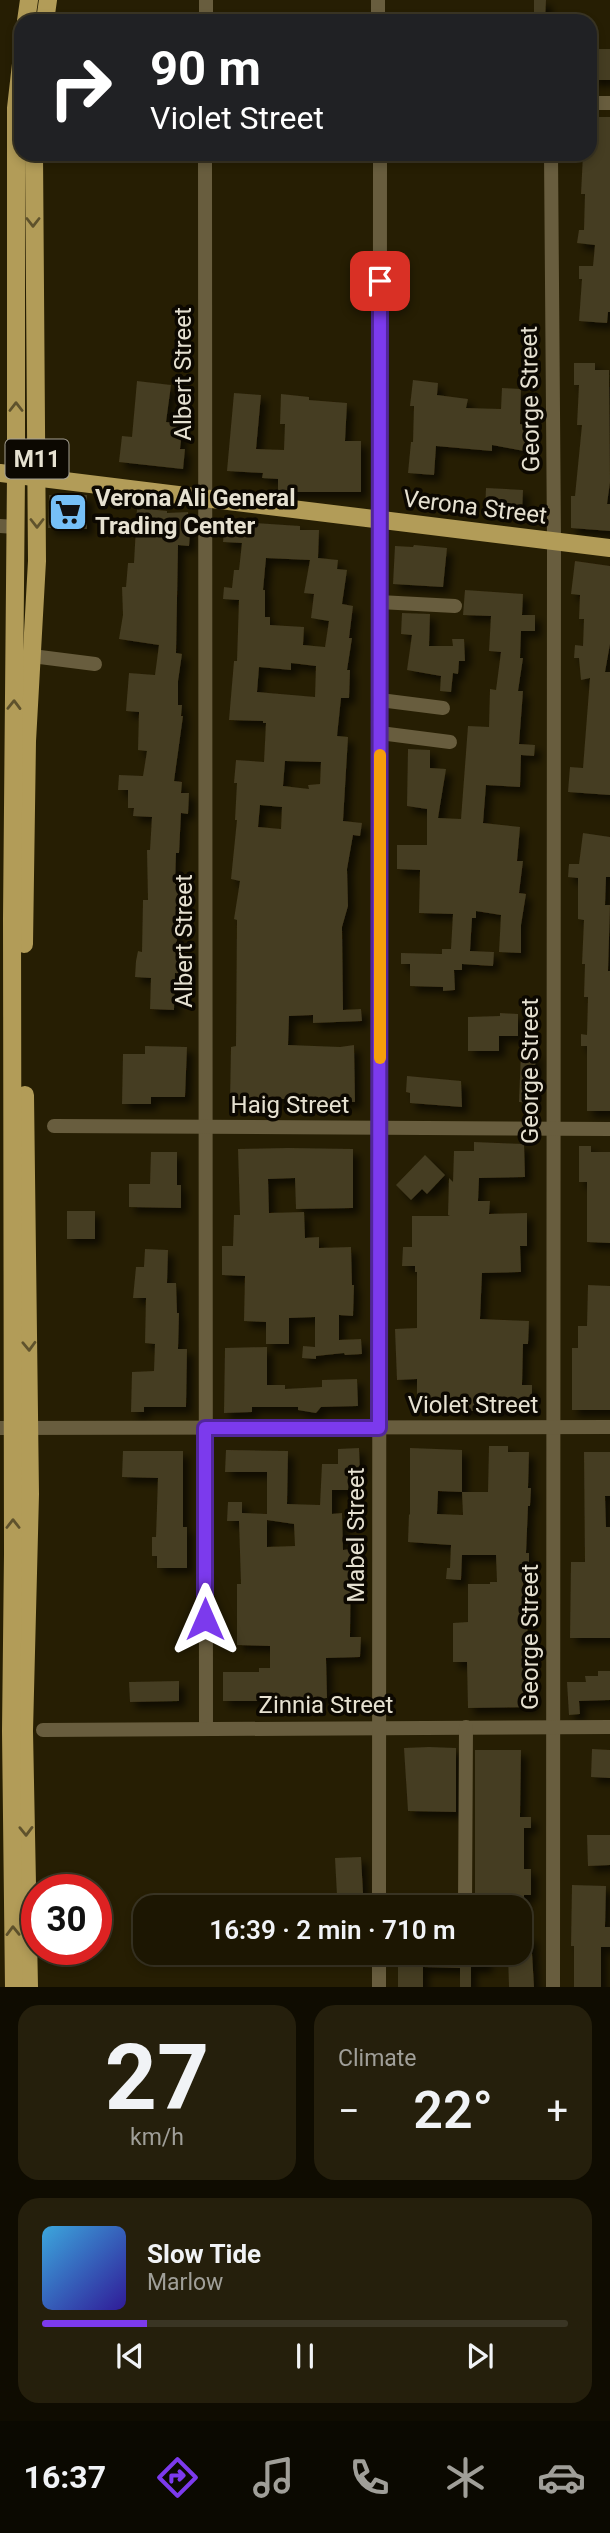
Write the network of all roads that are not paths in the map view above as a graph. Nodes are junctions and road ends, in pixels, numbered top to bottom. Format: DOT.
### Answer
graph roads {
  1 [pos="15,161"];
  2 [pos="34,161"];
  3 [pos="205,161"];
  4 [pos="380,161"];
  5 [pos="551,161"];
  6 [pos="8,474"];
  7 [pos="37,477"];
  8 [pos="206,498"];
  9 [pos="379,520"];
  10 [pos="8,527"];
  11 [pos="554,541"];
  12 [pos="610,548"];
  13 [pos="379,601"];
  14 [pos="455,606"];
  15 [pos="32,656"];
  16 [pos="95,664"];
  17 [pos="380,700"];
  18 [pos="443,708"];
  19 [pos="380,736"];
  20 [pos="449,746"];
  21 [pos="54,1126"];
  22 [pos="205,1127"];
  23 [pos="380,1128"];
  24 [pos="553,1128"];
  25 [pos="610,1129"];
  26 [pos="14,1427"];
  27 [pos="554,1427"];
  28 [pos="610,1427"];
  29 [pos="205,1428"];
  30 [pos="379,1428"];
  31 [pos="378,1727"];
  32 [pos="466,1727"];
  33 [pos="552,1727"];
  34 [pos="610,1727"];
  35 [pos="206,1728"];
  36 [pos="43,1730"];
  37 [pos="379,1895"];
  38 [pos="465,1895"];
  39 [pos="379,1965"];
  40 [pos="14,1987"];
  41 [pos="29,1987"];
  42 [pos="379,1987"];
  43 [pos="552,1987"];
  6 -- 1 [label="main road, M11, one-way"];
  2 -- 7 [label="main road, M11, one-way"];
  3 -- 8 [label="street, Albert Street"];
  4 -- 9 [label="street, Mabel Street"];
  5 -- 11 [label="street, George Street"];
  6 -- 7 [label="main road, Verona Street"];
  6 -- 10 [label="main road, M11"];
  7 -- 8 [label="main road, Verona Street"];
  7 -- 15 [label="main road, M11, one-way"];
  8 -- 9 [label="main road, Verona Street"];
  8 -- 22 [label="street, Albert Street"];
  9 -- 11 [label="main road, Verona Street"];
  9 -- 13 [label="street, Mabel Street"];
  26 -- 10 [label="main road, M11, one-way"];
  11 -- 12 [label="main road, Verona Street"];
  11 -- 24 [label="street, George Street"];
  13 -- 14 [label="street"];
  13 -- 17 [label="street, Mabel Street"];
  15 -- 16 [label="street"];
  15 -- 26 [label="main road, M11, one-way"];
  17 -- 18 [label="street"];
  17 -- 19 [label="street, Mabel Street"];
  19 -- 20 [label="street"];
  19 -- 23 [label="street, Mabel Street"];
  21 -- 22 [label="street, Haig Street"];
  22 -- 23 [label="street, Haig Street"];
  22 -- 29 [label="street, Albert Street"];
  23 -- 24 [label="street, Haig Street"];
  23 -- 30 [label="street, Mabel Street"];
  24 -- 25 [label="street, Haig Street"];
  24 -- 27 [label="street, George Street"];
  26 -- 29 [label="street, Violet Street"];
  40 -- 26 [label="main road, M11, one-way"];
  26 -- 41 [label="main road, M11, one-way"];
  27 -- 28 [label="street, Violet Street"];
  27 -- 30 [label="street, Violet Street"];
  27 -- 33 [label="street, George Street"];
  29 -- 30 [label="street, Violet Street"];
  29 -- 35 [label="street, Albert Street"];
  30 -- 31 [label="street, Mabel Street"];
  31 -- 32 [label="street, Zinnia Street"];
  31 -- 35 [label="street, Zinnia Street"];
  31 -- 37 [label="street, Mabel Street"];
  32 -- 33 [label="street, Zinnia Street"];
  32 -- 38 [label="street"];
  33 -- 34 [label="street, Zinnia Street"];
  33 -- 43 [label="street, George Street"];
  35 -- 36 [label="street, Zinnia Street"];
  39 -- 42 [label="street"];
}
